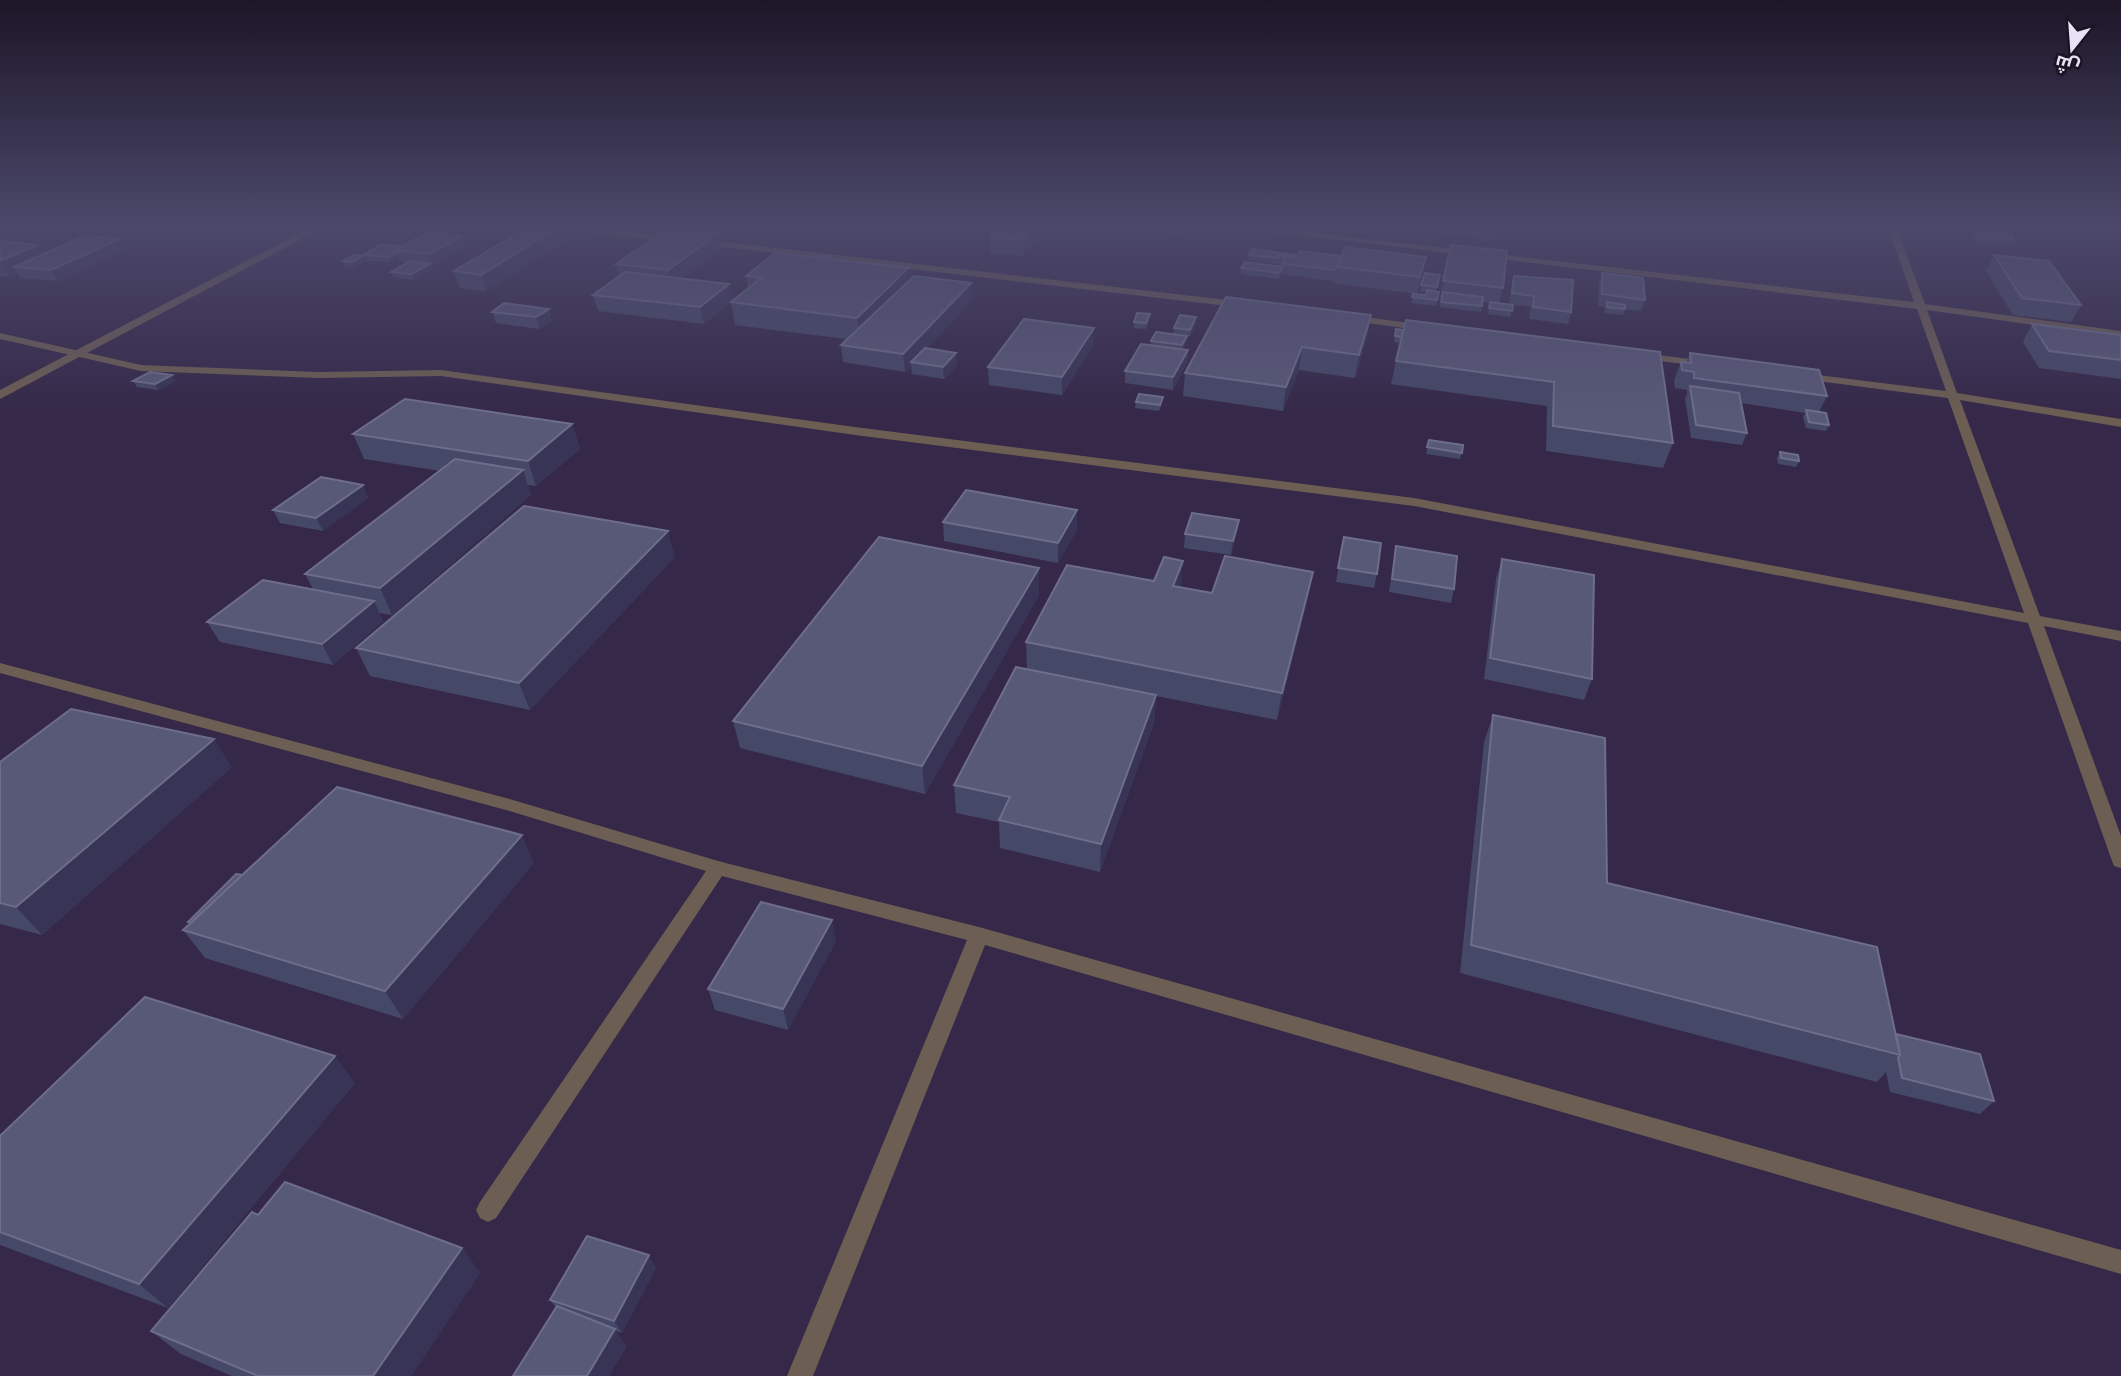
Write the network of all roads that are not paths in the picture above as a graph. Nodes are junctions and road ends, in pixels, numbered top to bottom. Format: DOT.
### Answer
graph roads {
  1 [pos="203,288"];
  2 [pos="1099,288"];
  3 [pos="1766,288"];
  4 [pos="1914,288"];
  5 [pos="1253,306"];
  6 [pos="1920,306"];
  7 [pos="1336,316"];
  8 [pos="1432,329"];
  9 [pos="2121,334"];
  10 [pos="0,336"];
  11 [pos="1625,353"];
  12 [pos="77,355"];
  13 [pos="1720,366"];
  14 [pos="1788,374"];
  15 [pos="0,395"];
  16 [pos="1952,395"];
  17 [pos="2121,423"];
  18 [pos="2032,620"];
  19 [pos="2121,636"];
  20 [pos="0,668"];
  21 [pos="2121,861"];
  22 [pos="718,868"];
  23 [pos="979,935"];
  24 [pos="488,1210"];
  25 [pos="2121,1262"];
  26 [pos="800,1376"];
  1 -- 12 [label="street"];
  2 -- 5 [label="lane"];
  3 -- 6 [label="lane"];
  4 -- 6 [label="lane"];
  6 -- 9 [label="lane"];
  6 -- 16 [label="lane"];
  7 -- 8 [label="lane"];
  10 -- 12 [label="lane"];
  11 -- 13 [label="lane"];
  12 -- 15 [label="street"];
  12 -- 18 [label="lane"];
  14 -- 16 [label="lane"];
  16 -- 17 [label="lane"];
  16 -- 18 [label="lane"];
  18 -- 19 [label="lane"];
  18 -- 21 [label="lane"];
  20 -- 22 [label="lane"];
  22 -- 23 [label="lane"];
  22 -- 24 [label="lane"];
  23 -- 25 [label="lane"];
  23 -- 26 [label="lane"];
}
